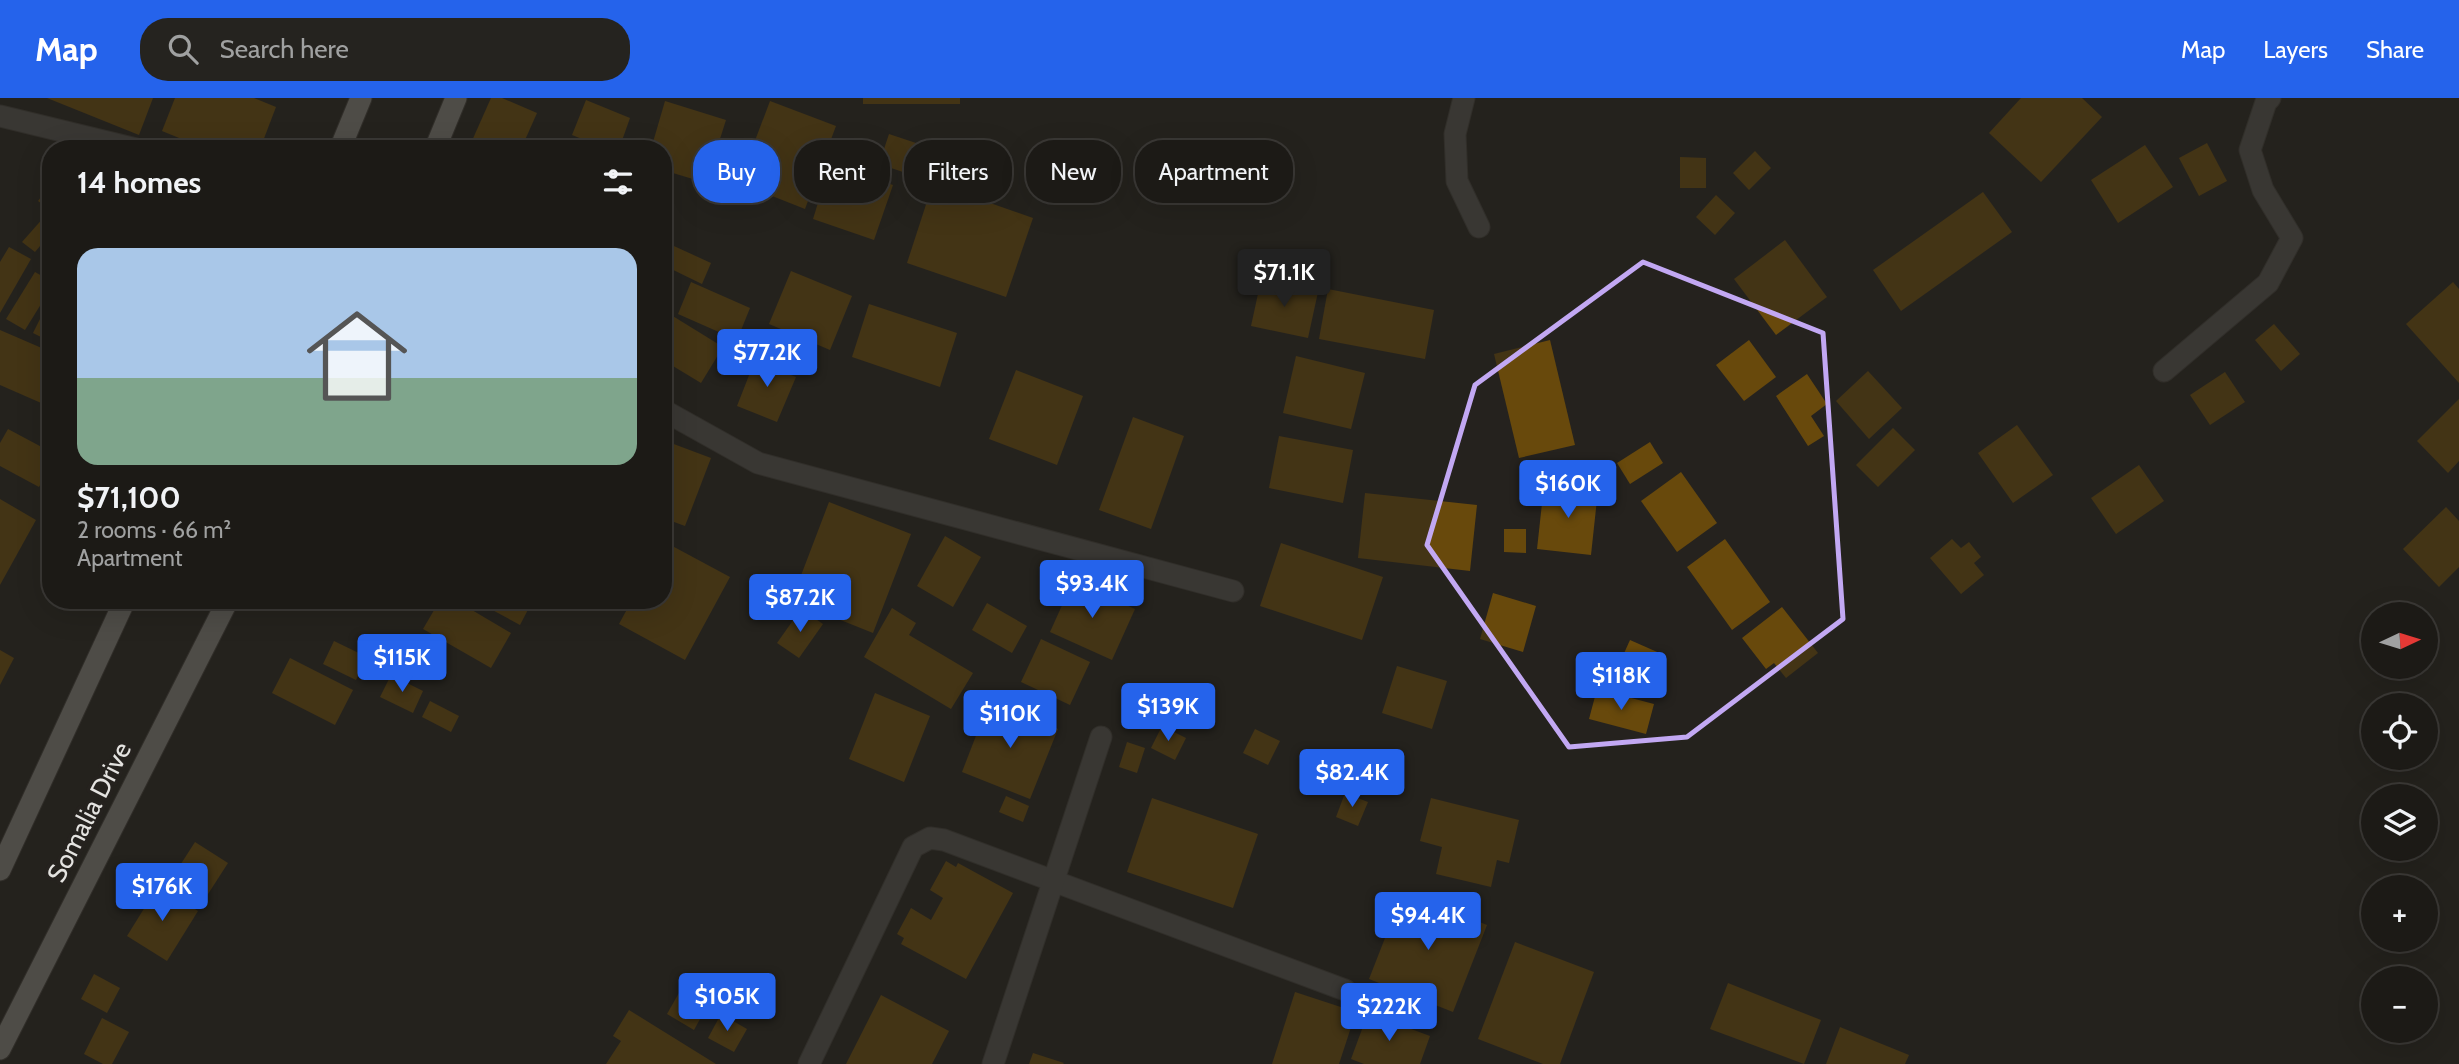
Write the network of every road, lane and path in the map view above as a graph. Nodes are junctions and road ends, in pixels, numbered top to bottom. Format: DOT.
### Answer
graph roads {
  1 [pos="361,98"];
  2 [pos="456,98"];
  3 [pos="1464,98"];
  4 [pos="2270,98"];
  5 [pos="0,116"];
  6 [pos="99,140"];
  7 [pos="344,140"];
  8 [pos="439,140"];
  9 [pos="1479,227"];
  10 [pos="2164,371"];
  11 [pos="672,415"];
  12 [pos="1233,591"];
  13 [pos="121,609"];
  14 [pos="223,609"];
  15 [pos="1101,737"];
  16 [pos="0,870"];
  17 [pos="1053,883"];
  18 [pos="1345,990"];
  19 [pos="0,1049"];
  20 [pos="809,1064"];
  21 [pos="993,1064"];
  1 -- 7 [label="main road"];
  2 -- 8 [label="main road"];
  3 -- 9 [label="street"];
  4 -- 10 [label="street"];
  5 -- 6 [label="street"];
  11 -- 12 [label="street"];
  13 -- 16 [label="main road, Somalia Drive"];
  14 -- 19 [label="main road, Somalia Drive"];
  15 -- 17 [label="street"];
  17 -- 18 [label="street"];
  17 -- 20 [label="street"];
  17 -- 21 [label="street"];
}
